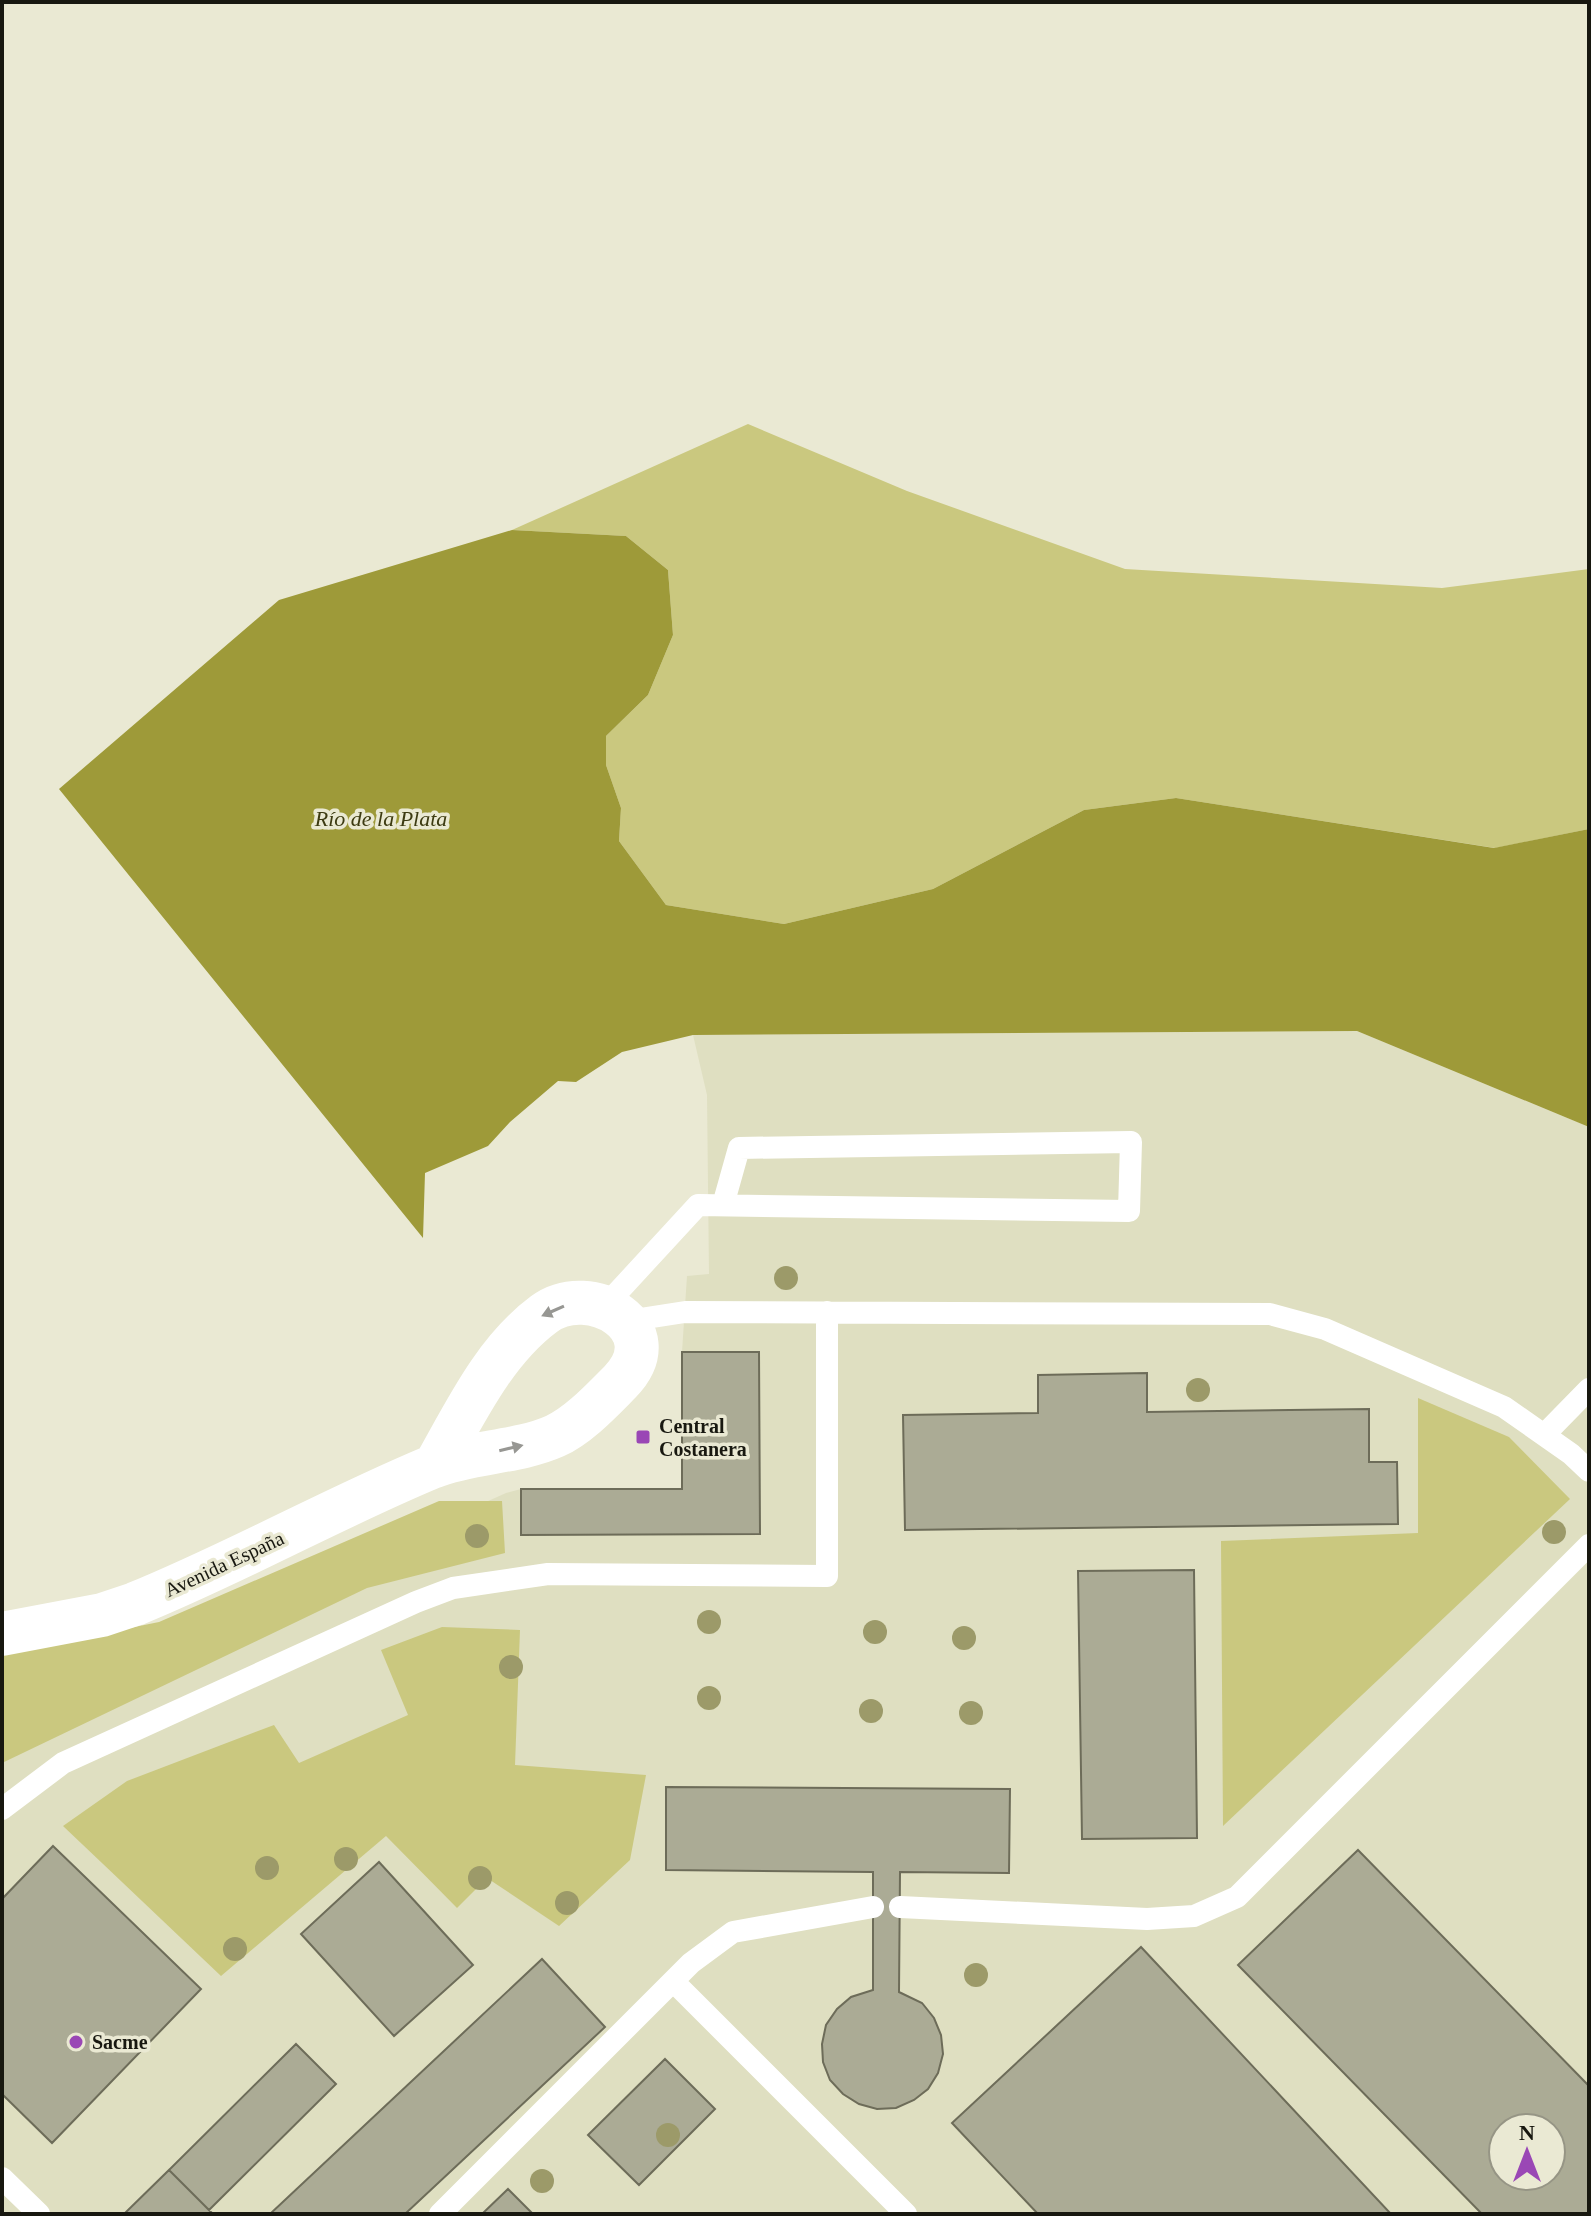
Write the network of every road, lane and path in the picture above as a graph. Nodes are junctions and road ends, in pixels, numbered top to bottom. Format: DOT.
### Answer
graph roads {
  1 [pos="723,1205"];
  2 [pos="827,1312"];
  3 [pos="615,1314"];
  4 [pos="1589,1389"];
  5 [pos="1544,1435"];
  6 [pos="435,1466"];
  7 [pos="1589,1471"];
  8 [pos="1589,1545"];
  9 [pos="2,1634"];
  10 [pos="2,1809"];
  11 [pos="873,1907"];
  12 [pos="900,1907"];
  13 [pos="673,1981"];
  14 [pos="2,2178"];
  15 [pos="39,2214"];
  16 [pos="440,2214"];
  17 [pos="906,2214"];
  1 -- 1 [label="lane"];
  1 -- 3 [label="lane"];
  2 -- 3 [label="lane"];
  2 -- 5 [label="lane"];
  2 -- 10 [label="lane"];
  3 -- 6 [label="street, one-way"];
  6 -- 3 [label="street, Avenida España, one-way"];
  4 -- 5 [label="lane"];
  5 -- 7 [label="lane"];
  6 -- 9 [label="street, Avenida España"];
  8 -- 12 [label="lane"];
  11 -- 13 [label="lane"];
  13 -- 16 [label="lane"];
  13 -- 17 [label="lane"];
  14 -- 15 [label="lane"];
}
